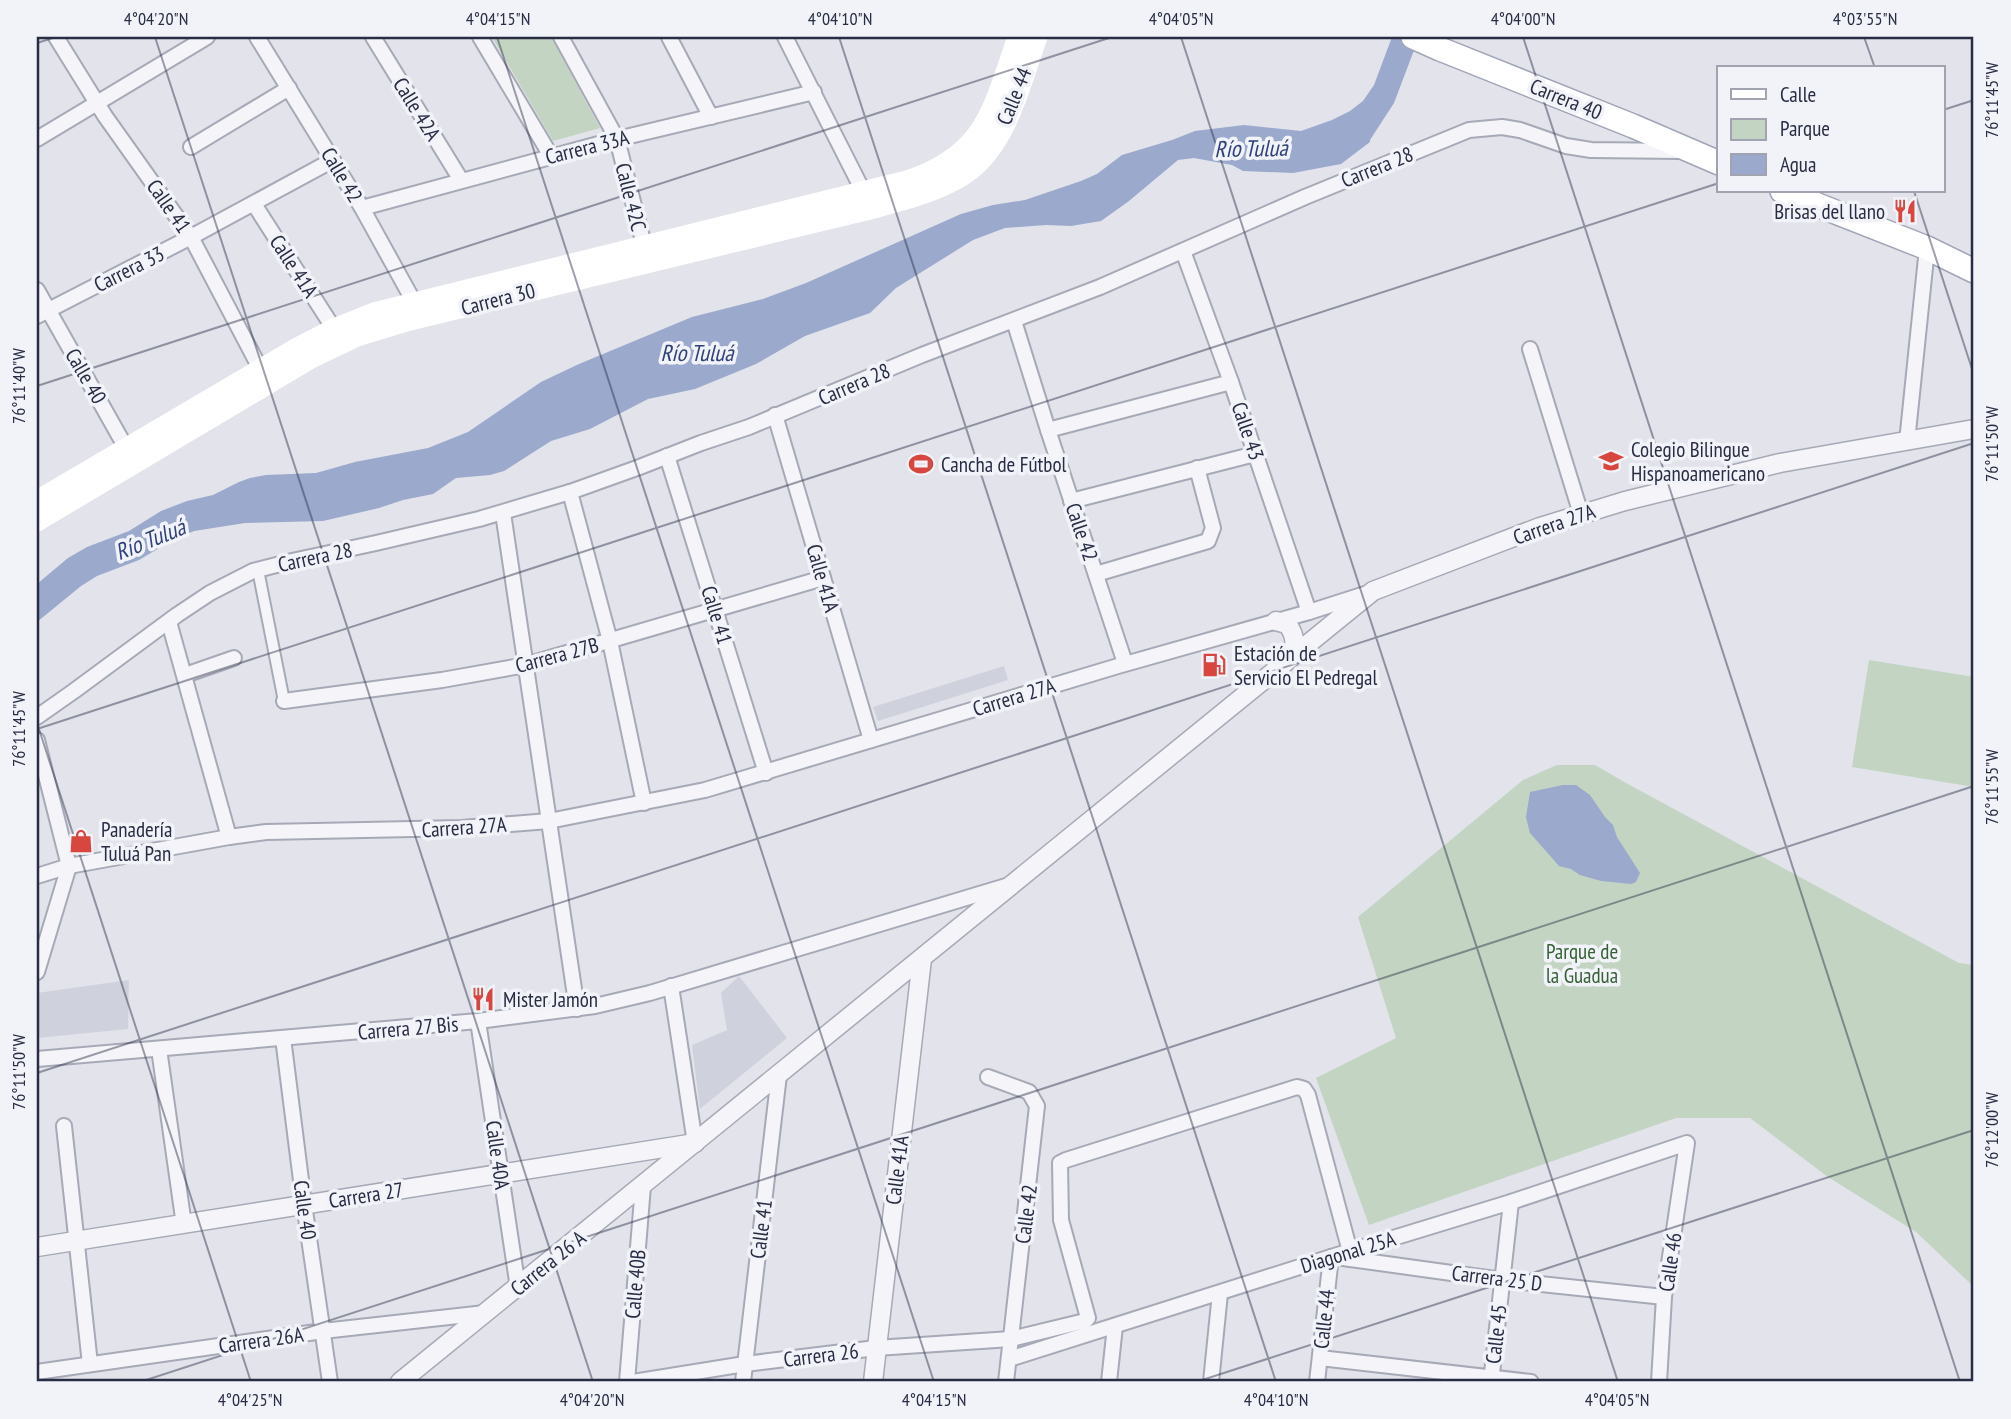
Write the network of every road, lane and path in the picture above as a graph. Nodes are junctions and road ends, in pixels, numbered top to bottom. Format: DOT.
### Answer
graph roads {
  1 [pos="56,37"];
  2 [pos="206,37"];
  3 [pos="257,37"];
  4 [pos="373,37"];
  5 [pos="480,37"];
  6 [pos="561,37"];
  7 [pos="669,37"];
  8 [pos="785,37"];
  9 [pos="1018,37"];
  10 [pos="1037,37"];
  11 [pos="1413,37"];
  12 [pos="289,88"];
  13 [pos="814,93"];
  14 [pos="97,103"];
  15 [pos="711,117"];
  16 [pos="37,139"];
  17 [pos="617,139"];
  18 [pos="191,147"];
  19 [pos="980,147"];
  20 [pos="1692,152"];
  21 [pos="551,156"];
  22 [pos="333,160"];
  23 [pos="1717,162"];
  24 [pos="953,170"];
  25 [pos="461,180"];
  26 [pos="863,191"];
  27 [pos="1784,192"];
  28 [pos="254,204"];
  29 [pos="362,208"];
  30 [pos="191,237"];
  31 [pos="655,248"];
  32 [pos="1927,248"];
  33 [pos="1183,251"];
  34 [pos="1974,271"];
  35 [pos="37,290"];
  36 [pos="416,310"];
  37 [pos="43,313"];
  38 [pos="1014,321"];
  39 [pos="334,329"];
  40 [pos="1530,349"];
  41 [pos="264,376"];
  42 [pos="1231,382"];
  43 [pos="775,415"];
  44 [pos="1974,429"];
  45 [pos="1048,430"];
  46 [pos="1907,442"];
  47 [pos="1255,453"];
  48 [pos="131,456"];
  49 [pos="667,456"];
  50 [pos="1197,468"];
  51 [pos="570,492"];
  52 [pos="1071,501"];
  53 [pos="37,502"];
  54 [pos="503,513"];
  55 [pos="1581,513"];
  56 [pos="37,521"];
  57 [pos="257,570"];
  58 [pos="1096,574"];
  59 [pos="823,578"];
  60 [pos="1373,591"];
  61 [pos="715,610"];
  62 [pos="1309,612"];
  63 [pos="1276,621"];
  64 [pos="169,622"];
  65 [pos="610,640"];
  66 [pos="1291,657"];
  67 [pos="234,658"];
  68 [pos="1125,663"];
  69 [pos="526,665"];
  70 [pos="185,675"];
  71 [pos="284,701"];
  72 [pos="37,717"];
  73 [pos="37,740"];
  74 [pos="871,740"];
  75 [pos="766,773"];
  76 [pos="644,803"];
  77 [pos="549,821"];
  78 [pos="229,837"];
  79 [pos="69,866"];
  80 [pos="37,876"];
  81 [pos="1014,883"];
  82 [pos="922,958"];
  83 [pos="37,972"];
  84 [pos="671,986"];
  85 [pos="577,1009"];
  86 [pos="478,1021"];
  87 [pos="283,1038"];
  88 [pos="159,1049"];
  89 [pos="37,1059"];
  90 [pos="779,1075"];
  91 [pos="988,1077"];
  92 [pos="64,1126"];
  93 [pos="695,1143"];
  94 [pos="1687,1143"];
  95 [pos="501,1175"];
  96 [pos="643,1186"];
  97 [pos="1511,1202"];
  98 [pos="304,1204"];
  99 [pos="184,1225"];
  100 [pos="77,1240"];
  101 [pos="37,1247"];
  102 [pos="1352,1255"];
  103 [pos="1331,1256"];
  104 [pos="1502,1280"];
  105 [pos="518,1287"];
  106 [pos="1220,1293"];
  107 [pos="1664,1297"];
  108 [pos="486,1313"];
  109 [pos="1115,1326"];
  110 [pos="323,1331"];
  111 [pos="1011,1339"];
  112 [pos="876,1348"];
  113 [pos="1320,1358"];
  114 [pos="1009,1359"];
  115 [pos="90,1364"];
  116 [pos="745,1364"];
  117 [pos="37,1372"];
  118 [pos="1491,1379"];
  119 [pos="330,1382"];
  120 [pos="400,1382"];
  121 [pos="627,1382"];
  122 [pos="633,1382"];
  123 [pos="743,1382"];
  124 [pos="873,1382"];
  125 [pos="1006,1382"];
  126 [pos="1109,1382"];
  127 [pos="1211,1382"];
  128 [pos="1317,1382"];
  129 [pos="1531,1382"];
  130 [pos="1658,1382"];
  1 -- 14 [label="street, Calle 41"];
  2 -- 14 [label="street"];
  3 -- 12 [label="street, Calle 42"];
  4 -- 25 [label="street, Calle 42A"];
  5 -- 21 [label="street"];
  6 -- 17 [label="street, Calle 42C"];
  7 -- 15 [label="street"];
  8 -- 13 [label="street"];
  9 -- 19 [label="main road, Calle 44"];
  10 -- 19 [label="main road, Calle 44"];
  11 -- 20 [label="main road, Carrera 40"];
  12 -- 18 [label="street"];
  12 -- 22 [label="street, Calle 42"];
  13 -- 15 [label="street, Carrera 33A"];
  13 -- 26 [label="street"];
  14 -- 16 [label="street"];
  14 -- 30 [label="street, Calle 41"];
  15 -- 17 [label="street, Carrera 33A"];
  17 -- 21 [label="street, Carrera 33A"];
  17 -- 31 [label="street, Calle 42C"];
  19 -- 24 [label="main road, Carrera 30"];
  20 -- 23 [label="main road, Carrera 40"];
  20 -- 33 [label="street, Carrera 28"];
  21 -- 25 [label="street, Carrera 33A"];
  22 -- 28 [label="street, Carrera 33"];
  22 -- 29 [label="street, Calle 42"];
  24 -- 26 [label="main road, Carrera 30"];
  24 -- 31 [label="main road, Carrera 30"];
  25 -- 29 [label="street, Carrera 33A"];
  26 -- 31 [label="main road, Carrera 30"];
  27 -- 32 [label="main road"];
  28 -- 30 [label="street, Carrera 33"];
  28 -- 39 [label="street, Calle 41A"];
  29 -- 36 [label="street, Calle 42"];
  30 -- 37 [label="street, Carrera 33"];
  30 -- 41 [label="street, Calle 41"];
  31 -- 36 [label="main road, Carrera 30"];
  32 -- 34 [label="main road"];
  32 -- 46 [label="street"];
  33 -- 38 [label="street, Carrera 28"];
  33 -- 42 [label="street, Calle 43"];
  35 -- 37 [label="street, Calle 40"];
  36 -- 39 [label="main road, Carrera 30"];
  36 -- 41 [label="main road, Carrera 30"];
  37 -- 48 [label="street, Calle 40"];
  38 -- 43 [label="street, Carrera 28"];
  38 -- 45 [label="street, Calle 42"];
  39 -- 41 [label="main road, Carrera 30"];
  40 -- 55 [label="street"];
  41 -- 48 [label="main road, Carrera 30"];
  42 -- 45 [label="street"];
  42 -- 47 [label="street, Calle 43"];
  43 -- 49 [label="street, Carrera 28"];
  43 -- 59 [label="street, Calle 41A"];
  44 -- 46 [label="street, Carrera 27A"];
  45 -- 52 [label="street, Calle 42"];
  46 -- 55 [label="street, Carrera 27A"];
  47 -- 50 [label="street"];
  47 -- 62 [label="street, Calle 43"];
  48 -- 53 [label="main road, Carrera 30"];
  48 -- 56 [label="main road, Carrera 30"];
  49 -- 51 [label="street, Carrera 28"];
  49 -- 61 [label="street, Calle 41"];
  50 -- 52 [label="street"];
  50 -- 58 [label="street"];
  51 -- 54 [label="street, Carrera 28"];
  51 -- 65 [label="street"];
  52 -- 58 [label="street, Calle 42"];
  54 -- 57 [label="street, Carrera 28"];
  54 -- 69 [label="street"];
  55 -- 60 [label="street, Carrera 27A"];
  57 -- 64 [label="street, Carrera 28"];
  57 -- 71 [label="street"];
  58 -- 68 [label="street, Calle 42"];
  59 -- 61 [label="street, Carrera 27B"];
  59 -- 74 [label="street, Calle 41A"];
  60 -- 62 [label="street, Carrera 27A"];
  60 -- 66 [label="street, Carrera 26 A"];
  61 -- 65 [label="street, Carrera 27B"];
  61 -- 75 [label="street, Calle 41"];
  62 -- 63 [label="street, Carrera 27A"];
  63 -- 66 [label="street"];
  63 -- 68 [label="street, Carrera 27A"];
  64 -- 70 [label="street"];
  64 -- 72 [label="street, Carrera 28"];
  65 -- 69 [label="street, Carrera 27B"];
  65 -- 76 [label="street"];
  66 -- 81 [label="street, Carrera 26 A"];
  67 -- 70 [label="street"];
  68 -- 74 [label="street, Carrera 27A"];
  69 -- 71 [label="street, Carrera 27B"];
  69 -- 77 [label="street"];
  70 -- 78 [label="street"];
  73 -- 79 [label="street"];
  74 -- 75 [label="street, Carrera 27A"];
  75 -- 76 [label="street, Carrera 27A"];
  76 -- 77 [label="street, Carrera 27A"];
  77 -- 78 [label="street, Carrera 27A"];
  77 -- 85 [label="street"];
  78 -- 79 [label="street, Carrera 27A"];
  79 -- 80 [label="street, Carrera 27A"];
  79 -- 83 [label="street"];
  81 -- 82 [label="street, Carrera 26 A"];
  81 -- 84 [label="street, Carrera 27 Bis"];
  82 -- 90 [label="street, Carrera 26 A"];
  82 -- 112 [label="street, Calle 41A"];
  84 -- 85 [label="street, Carrera 27 Bis"];
  84 -- 93 [label="street"];
  85 -- 86 [label="street, Carrera 27 Bis"];
  86 -- 87 [label="street, Carrera 27 Bis"];
  86 -- 95 [label="street, Calle 40A"];
  87 -- 88 [label="street, Carrera 27 Bis"];
  87 -- 98 [label="street, Calle 40"];
  88 -- 89 [label="street, Carrera 27 Bis"];
  88 -- 99 [label="street"];
  90 -- 93 [label="street, Carrera 26 A"];
  90 -- 116 [label="street, Calle 41"];
  91 -- 111 [label="street, Calle 42"];
  92 -- 100 [label="street"];
  93 -- 95 [label="street, Carrera 27"];
  93 -- 96 [label="street, Carrera 26 A"];
  94 -- 97 [label="street, Diagonal 25A"];
  94 -- 107 [label="street, Calle 46"];
  95 -- 98 [label="street, Carrera 27"];
  95 -- 105 [label="street, Calle 40A"];
  96 -- 105 [label="street, Carrera 26 A"];
  96 -- 121 [label="street, Calle 40B"];
  97 -- 102 [label="street, Diagonal 25A"];
  97 -- 104 [label="street, Calle 45"];
  98 -- 99 [label="street, Carrera 27"];
  98 -- 110 [label="street, Calle 40"];
  99 -- 100 [label="street, Carrera 27"];
  100 -- 101 [label="street, Carrera 27"];
  100 -- 115 [label="street"];
  102 -- 103 [label="street, Diagonal 25A"];
  102 -- 104 [label="street, Carrera 25 D"];
  102 -- 111 [label="street, Carrera 26"];
  103 -- 106 [label="street, Diagonal 25A"];
  103 -- 113 [label="street, Calle 44"];
  104 -- 107 [label="street, Carrera 25 D"];
  104 -- 118 [label="street, Calle 45"];
  105 -- 108 [label="street, Carrera 26 A"];
  106 -- 109 [label="street, Diagonal 25A"];
  106 -- 127 [label="street"];
  107 -- 130 [label="street, Calle 46"];
  108 -- 110 [label="street, Carrera 26A"];
  108 -- 120 [label="street, Carrera 26 A"];
  109 -- 114 [label="street, Diagonal 25A"];
  109 -- 126 [label="street"];
  110 -- 115 [label="street, Carrera 26A"];
  110 -- 119 [label="street, Calle 40"];
  111 -- 112 [label="street, Carrera 26"];
  111 -- 114 [label="street, Calle 42"];
  112 -- 116 [label="street, Carrera 26"];
  112 -- 124 [label="street, Calle 41A"];
  113 -- 118 [label="street"];
  113 -- 128 [label="street, Calle 44"];
  114 -- 125 [label="street, Calle 42"];
  115 -- 117 [label="street, Carrera 26A"];
  116 -- 122 [label="street, Carrera 26"];
  116 -- 123 [label="street, Calle 41"];
  118 -- 129 [label="street"];
}
